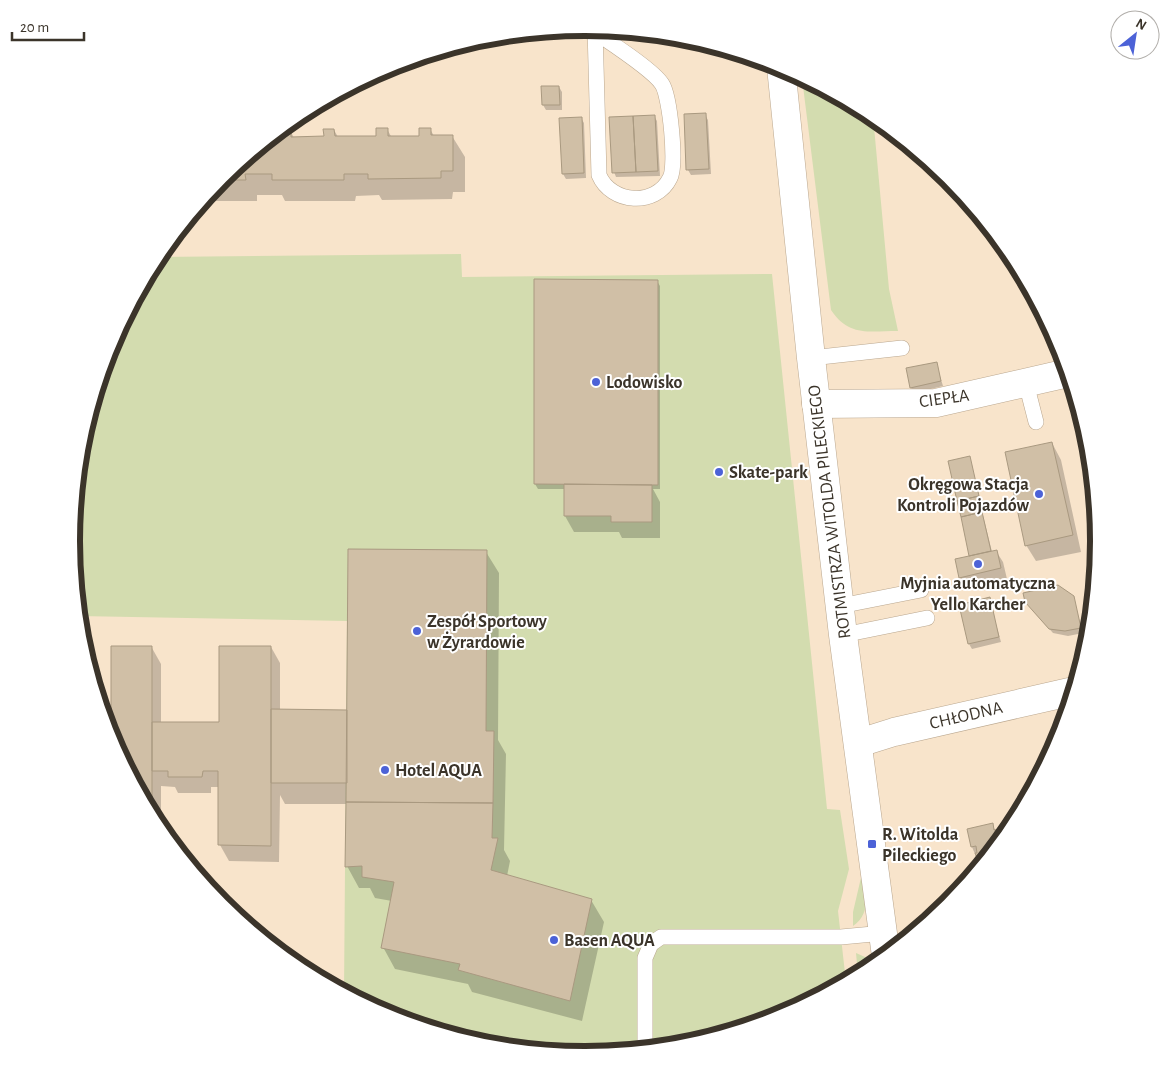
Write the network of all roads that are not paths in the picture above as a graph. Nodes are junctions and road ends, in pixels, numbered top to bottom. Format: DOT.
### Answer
graph roads {
  1 [pos="595,36"];
  2 [pos="604,37"];
  3 [pos="783,77"];
  4 [pos="902,348"];
  5 [pos="811,358"];
  6 [pos="1061,374"];
  7 [pos="1026,382"];
  8 [pos="816,404"];
  9 [pos="1036,422"];
  10 [pos="921,590"];
  11 [pos="840,606"];
  12 [pos="927,618"];
  13 [pos="843,635"];
  14 [pos="1067,692"];
  15 [pos="859,742"];
  16 [pos="885,945"];
  17 [pos="645,1043"];
  1 -- 2 [label="lane"];
  3 -- 5 [label="street, ROTMISTRZA WITOLDA PILECKIEGO"];
  4 -- 5 [label="lane"];
  5 -- 8 [label="street, ROTMISTRZA WITOLDA PILECKIEGO"];
  6 -- 7 [label="street, CIEPŁA"];
  7 -- 8 [label="street, CIEPŁA"];
  7 -- 9 [label="lane"];
  8 -- 11 [label="street, ROTMISTRZA WITOLDA PILECKIEGO"];
  10 -- 11 [label="lane"];
  11 -- 13 [label="street, ROTMISTRZA WITOLDA PILECKIEGO"];
  12 -- 13 [label="lane"];
  13 -- 15 [label="street, ROTMISTRZA WITOLDA PILECKIEGO"];
  14 -- 15 [label="street, CHŁODNA"];
  15 -- 16 [label="street, ROTMISTRZA WITOLDA PILECKIEGO"];
  16 -- 17 [label="lane"];
}
